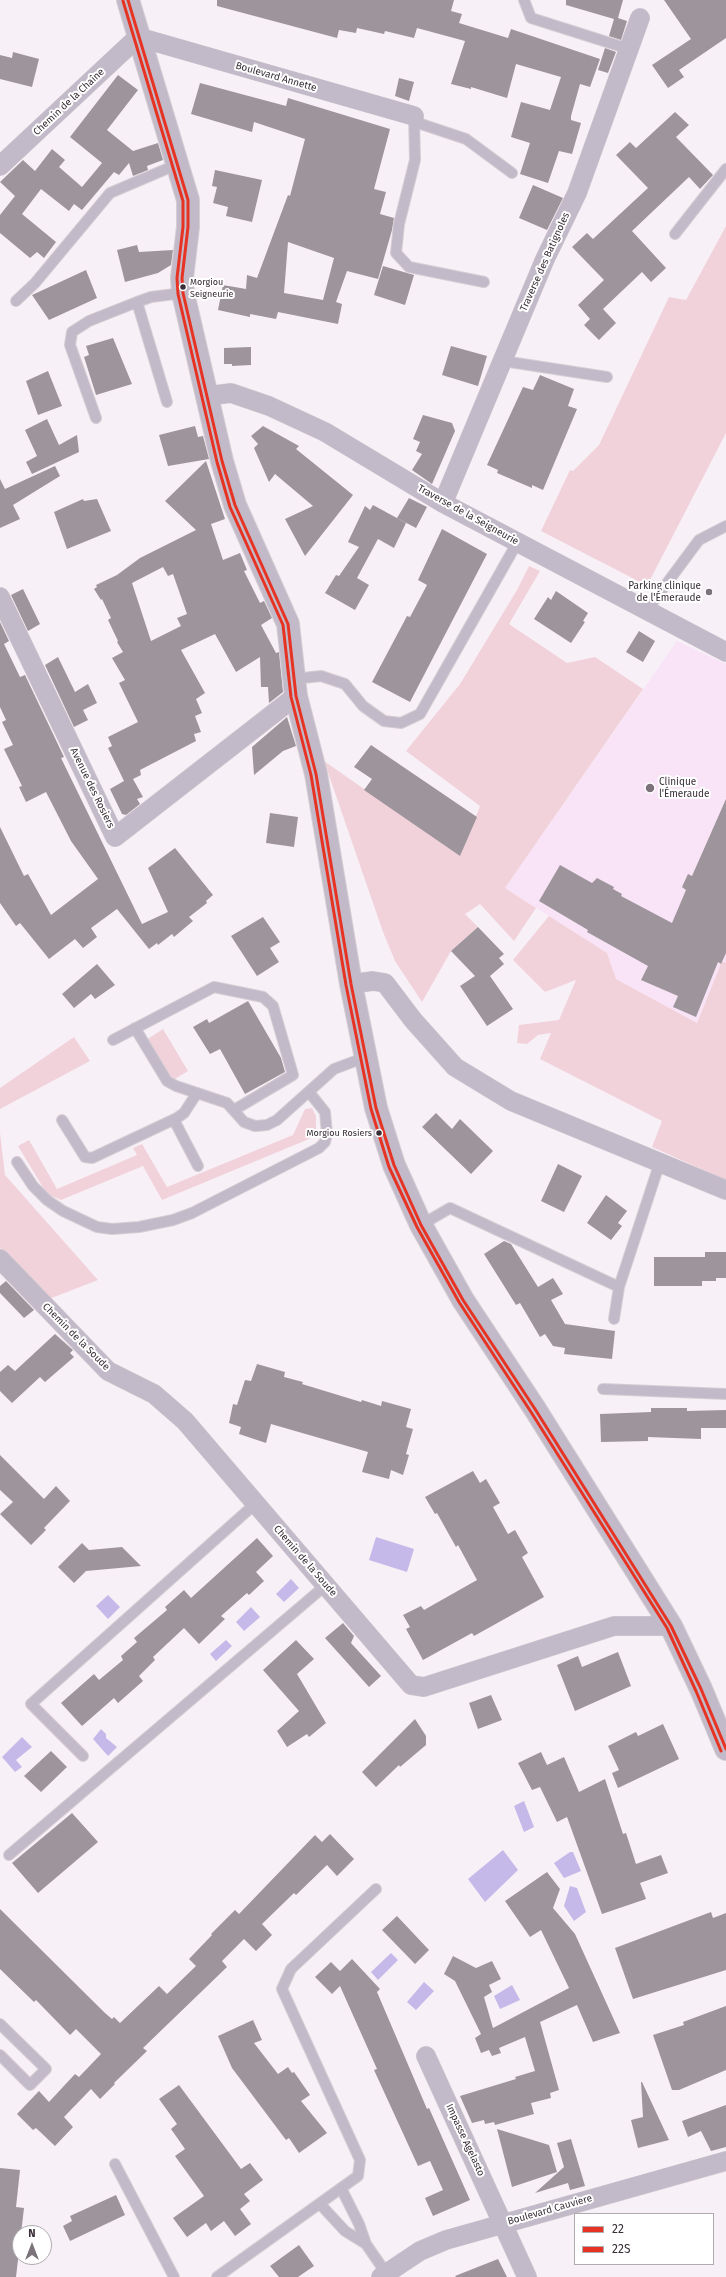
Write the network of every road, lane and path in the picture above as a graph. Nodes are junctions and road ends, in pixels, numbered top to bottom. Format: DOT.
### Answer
graph roads {
  1 [pos="128,0"];
  2 [pos="524,0"];
  3 [pos="640,18"];
  4 [pos="138,38"];
  5 [pos="629,49"];
  6 [pos="414,116"];
  7 [pos="178,164"];
  8 [pos="0,166"];
  9 [pos="726,169"];
  10 [pos="512,173"];
  11 [pos="675,234"];
  12 [pos="484,282"];
  13 [pos="183,293"];
  14 [pos="16,301"];
  15 [pos="137,302"];
  16 [pos="503,361"];
  17 [pos="607,377"];
  18 [pos="207,396"];
  19 [pos="167,402"];
  20 [pos="96,418"];
  21 [pos="443,503"];
  22 [pos="726,526"];
  23 [pos="517,543"];
  24 [pos="0,596"];
  25 [pos="647,610"];
  26 [pos="726,652"];
  27 [pos="296,687"];
  28 [pos="351,984"];
  29 [pos="135,1028"];
  30 [pos="113,1040"];
  31 [pos="366,1057"];
  32 [pos="309,1092"];
  33 [pos="197,1093"];
  34 [pos="234,1110"];
  35 [pos="62,1120"];
  36 [pos="174,1120"];
  37 [pos="17,1162"];
  38 [pos="660,1162"];
  39 [pos="198,1166"];
  40 [pos="726,1190"];
  41 [pos="421,1225"];
  42 [pos="0,1259"];
  43 [pos="619,1287"];
  44 [pos="614,1319"];
  45 [pos="603,1389"];
  46 [pos="726,1394"];
  47 [pos="254,1504"];
  48 [pos="326,1585"];
  49 [pos="671,1626"];
  50 [pos="726,1749"];
  51 [pos="83,1756"];
  52 [pos="9,1855"];
  53 [pos="376,1889"];
  54 [pos="0,2024"];
  55 [pos="0,2055"];
  56 [pos="426,2056"];
  57 [pos="726,2161"];
  58 [pos="115,2164"];
  59 [pos="341,2188"];
  60 [pos="320,2204"];
  61 [pos="503,2223"];
  62 [pos="366,2244"];
  63 [pos="383,2275"];
  64 [pos="174,2277"];
  65 [pos="217,2277"];
  66 [pos="527,2277"];
  1 -- 4 [label="street"];
  2 -- 5 [label="lane"];
  3 -- 5 [label="street, Traverse des Batignoles"];
  4 -- 6 [label="street, Boulevard Annette"];
  4 -- 7 [label="street"];
  4 -- 8 [label="street, Chemin de la Chaîne"];
  5 -- 16 [label="street, Traverse des Batignoles"];
  6 -- 10 [label="lane"];
  6 -- 12 [label="lane"];
  7 -- 13 [label="street"];
  7 -- 14 [label="lane"];
  9 -- 11 [label="lane"];
  13 -- 15 [label="lane"];
  13 -- 18 [label="street"];
  15 -- 19 [label="lane"];
  15 -- 20 [label="lane"];
  16 -- 17 [label="lane"];
  16 -- 21 [label="street, Traverse des Batignoles"];
  18 -- 21 [label="street, Traverse de la Seigneurie"];
  18 -- 27 [label="street"];
  21 -- 23 [label="street, Traverse de la Seigneurie"];
  22 -- 25 [label="lane"];
  23 -- 25 [label="street, Traverse de la Seigneurie"];
  23 -- 27 [label="lane"];
  24 -- 27 [label="street, Avenue des Rosiers"];
  25 -- 26 [label="street, Traverse de la Seigneurie"];
  27 -- 28 [label="street"];
  28 -- 31 [label="street"];
  28 -- 38 [label="street"];
  29 -- 30 [label="lane"];
  29 -- 33 [label="lane"];
  29 -- 34 [label="lane"];
  31 -- 32 [label="lane"];
  31 -- 41 [label="street"];
  32 -- 34 [label="lane"];
  32 -- 37 [label="lane"];
  33 -- 34 [label="lane"];
  33 -- 36 [label="lane"];
  35 -- 36 [label="lane"];
  36 -- 39 [label="lane"];
  38 -- 40 [label="street"];
  38 -- 43 [label="lane"];
  41 -- 43 [label="lane"];
  41 -- 49 [label="street"];
  42 -- 47 [label="street, Chemin de la Soude"];
  43 -- 44 [label="lane"];
  45 -- 46 [label="lane"];
  47 -- 48 [label="street, Chemin de la Soude"];
  47 -- 51 [label="lane"];
  48 -- 49 [label="street, Chemin de la Soude"];
  48 -- 52 [label="lane"];
  49 -- 50 [label="street"];
  53 -- 59 [label="lane"];
  54 -- 55 [label="lane"];
  56 -- 61 [label="street, Impasse Agelasto"];
  57 -- 61 [label="street, Boulevard Cauviere"];
  58 -- 64 [label="lane"];
  59 -- 60 [label="lane"];
  59 -- 62 [label="lane"];
  60 -- 62 [label="lane"];
  60 -- 65 [label="lane"];
  61 -- 63 [label="street, Boulevard Cauviere"];
  61 -- 66 [label="street, Impasse Agelasto"];
  62 -- 63 [label="lane"];
}
